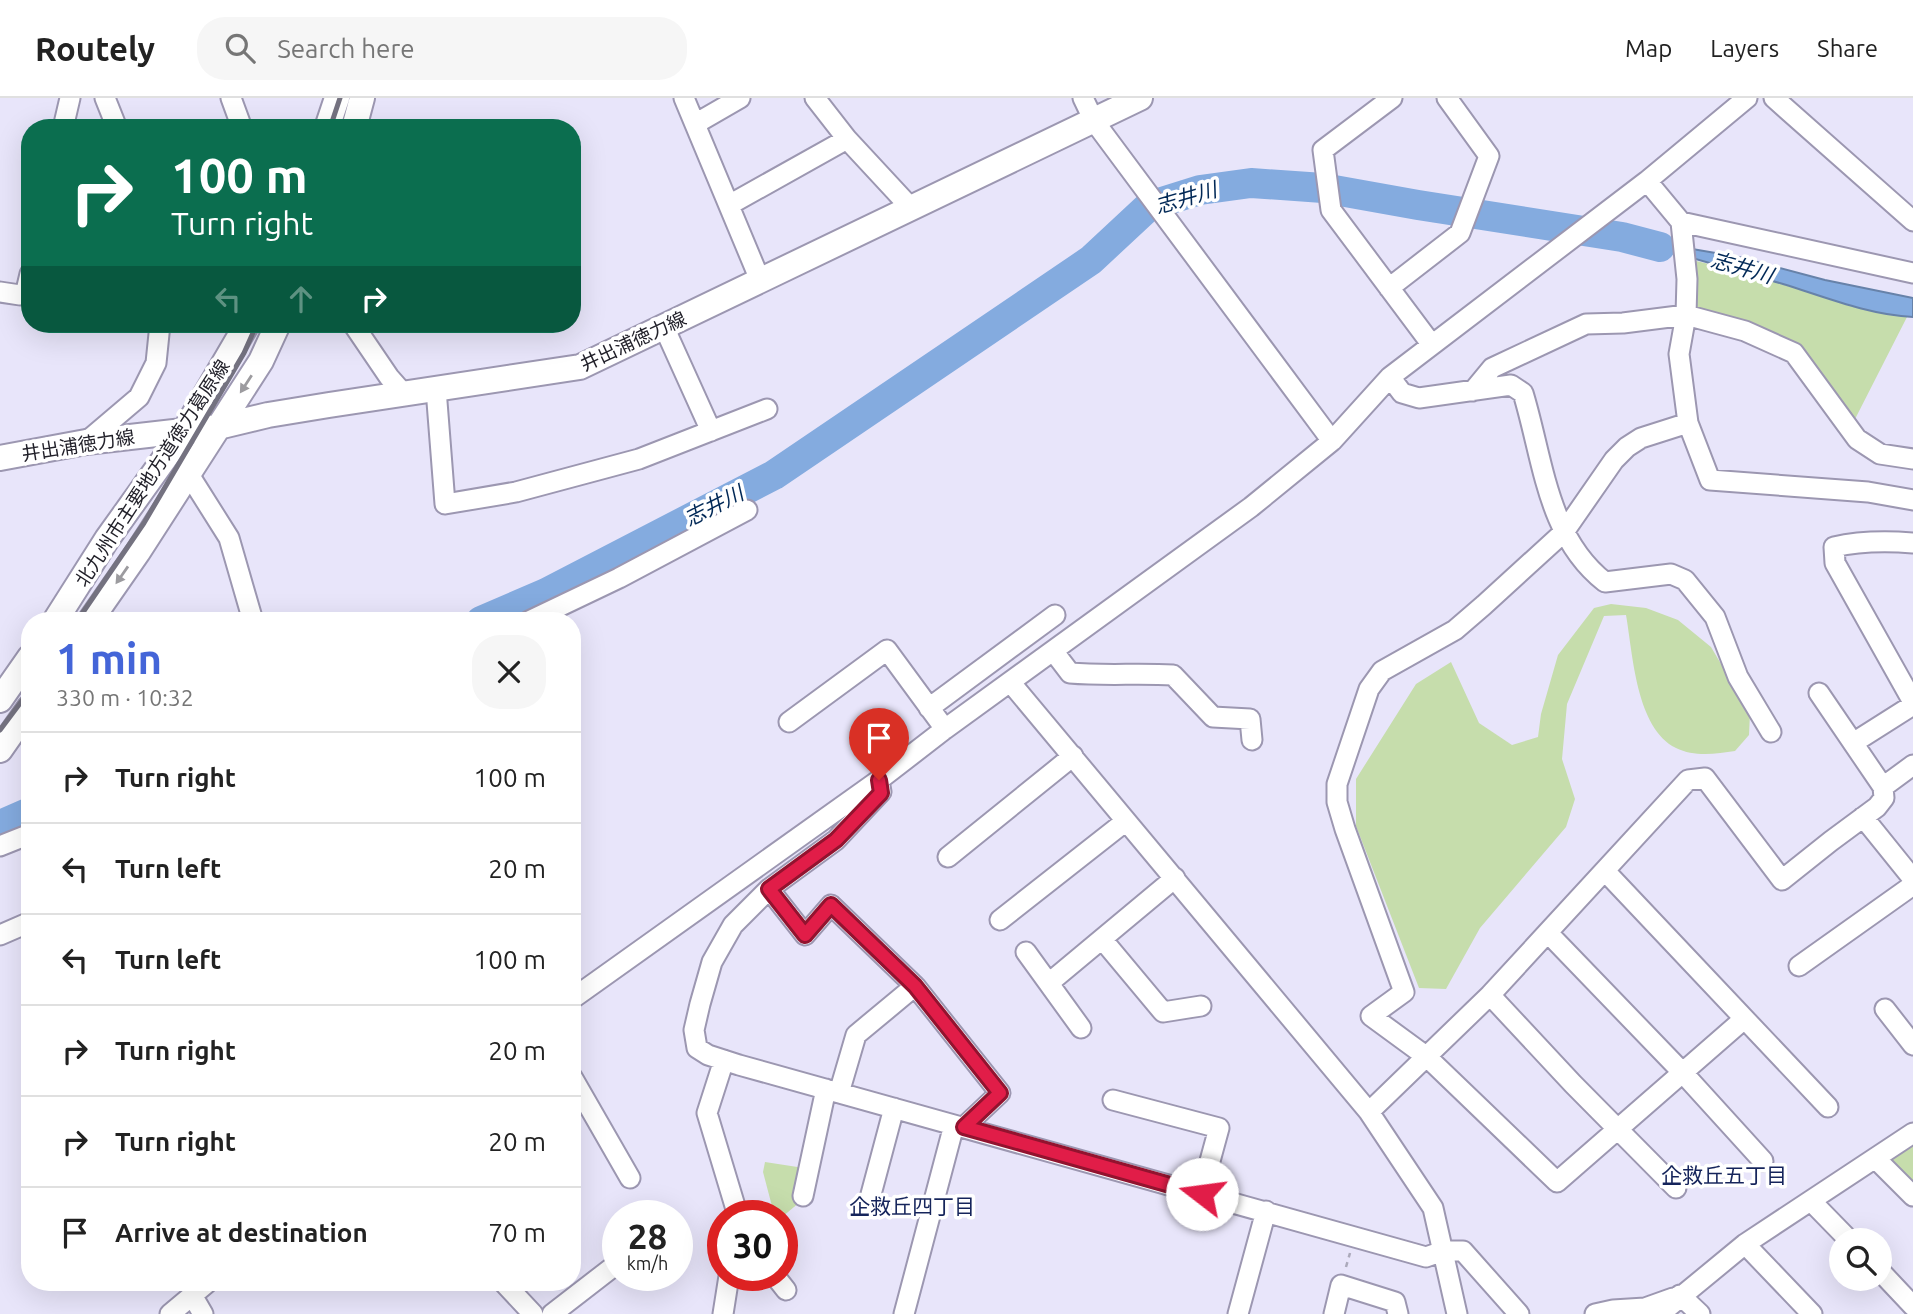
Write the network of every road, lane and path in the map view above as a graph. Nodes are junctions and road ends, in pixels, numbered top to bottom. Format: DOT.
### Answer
graph roads {
  1 [pos="70,98"];
  2 [pos="105,98"];
  3 [pos="232,98"];
  4 [pos="337,98"];
  5 [pos="362,98"];
  6 [pos="684,98"];
  7 [pos="740,98"];
  8 [pos="815,98"];
  9 [pos="1083,98"];
  10 [pos="1140,98"];
  11 [pos="1392,98"];
  12 [pos="1447,98"];
  13 [pos="1747,98"];
  14 [pos="1774,98"];
  15 [pos="65,119"];
  16 [pos="113,119"];
  17 [pos="240,119"];
  18 [pos="330,119"];
  19 [pos="356,119"];
  20 [pos="1094,121"];
  21 [pos="695,124"];
  22 [pos="847,139"];
  23 [pos="1647,181"];
  24 [pos="729,205"];
  25 [pos="911,208"];
  26 [pos="1913,221"];
  27 [pos="1681,222"];
  28 [pos="1913,273"];
  29 [pos="760,280"];
  30 [pos="1389,288"];
  31 [pos="0,292"];
  32 [pos="21,294"];
  33 [pos="1686,315"];
  34 [pos="664,327"];
  35 [pos="159,333"];
  36 [pos="242,333"];
  37 [pos="274,333"];
  38 [pos="359,333"];
  39 [pos="1432,345"];
  40 [pos="1390,377"];
  41 [pos="436,389"];
  42 [pos="1473,391"];
  43 [pos="404,394"];
  44 [pos="767,408"];
  45 [pos="1688,423"];
  46 [pos="218,427"];
  47 [pos="185,430"];
  48 [pos="711,431"];
  49 [pos="1332,441"];
  50 [pos="86,442"];
  51 [pos="2,453"];
  52 [pos="1913,459"];
  53 [pos="188,473"];
  54 [pos="1913,500"];
  55 [pos="747,510"];
  56 [pos="1564,532"];
  57 [pos="1913,543"];
  58 [pos="61,612"];
  59 [pos="96,612"];
  60 [pos="250,612"];
  61 [pos="548,612"];
  62 [pos="1055,615"];
  63 [pos="1054,652"];
  64 [pos="21,670"];
  65 [pos="1012,683"];
  66 [pos="1819,693"];
  67 [pos="0,700"];
  68 [pos="1913,704"];
  69 [pos="929,708"];
  70 [pos="21,720"];
  71 [pos="789,722"];
  72 [pos="945,729"];
  73 [pos="1771,732"];
  74 [pos="1252,740"];
  75 [pos="1853,743"];
  76 [pos="0,750"];
  77 [pos="1073,756"];
  78 [pos="1913,765"];
  79 [pos="879,780"];
  80 [pos="1882,787"];
  81 [pos="1863,817"];
  82 [pos="1126,821"];
  83 [pos="21,838"];
  84 [pos="0,846"];
  85 [pos="948,857"];
  86 [pos="1605,871"];
  87 [pos="1174,878"];
  88 [pos="1913,879"];
  89 [pos="1913,885"];
  90 [pos="769,889"];
  91 [pos="1000,920"];
  92 [pos="21,926"];
  93 [pos="1548,933"];
  94 [pos="0,935"];
  95 [pos="1101,939"];
  96 [pos="1026,952"];
  97 [pos="1799,966"];
  98 [pos="1049,983"];
  99 [pos="915,986"];
  100 [pos="581,993"];
  101 [pos="1490,995"];
  102 [pos="1201,1006"];
  103 [pos="1885,1009"];
  104 [pos="1744,1019"];
  105 [pos="1080,1028"];
  106 [pos="1913,1045"];
  107 [pos="1427,1057"];
  108 [pos="723,1060"];
  109 [pos="1683,1073"];
  110 [pos="833,1091"];
  111 [pos="581,1093"];
  112 [pos="1113,1100"];
  113 [pos="1828,1107"];
  114 [pos="894,1108"];
  115 [pos="1369,1112"];
  116 [pos="959,1126"];
  117 [pos="1618,1130"];
  118 [pos="1913,1133"];
  119 [pos="1876,1158"];
  120 [pos="1763,1161"];
  121 [pos="630,1178"];
  122 [pos="1676,1188"];
  123 [pos="1202,1194"];
  124 [pos="803,1196"];
  125 [pos="1913,1196"];
  126 [pos="870,1198"];
  127 [pos="733,1200"];
  128 [pos="1811,1201"];
  129 [pos="1265,1211"];
  130 [pos="1837,1228"];
  131 [pos="1355,1237"];
  132 [pos="1745,1244"];
  133 [pos="1443,1251"];
  134 [pos="602,1275"];
  135 [pos="1892,1284"];
  136 [pos="1341,1285"];
  137 [pos="197,1291"];
  138 [pos="199,1291"];
  139 [pos="511,1291"];
  140 [pos="727,1291"];
  141 [pos="1680,1295"];
  142 [pos="1913,1307"];
  143 [pos="170,1314"];
  144 [pos="203,1314"];
  145 [pos="533,1314"];
  146 [pos="552,1314"];
  147 [pos="723,1314"];
  148 [pos="904,1314"];
  149 [pos="1237,1314"];
  150 [pos="1334,1314"];
  151 [pos="1398,1314"];
  152 [pos="1457,1314"];
  153 [pos="1518,1314"];
  154 [pos="1595,1314"];
  155 [pos="1660,1314"];
  156 [pos="1700,1314"];
  157 [pos="1812,1314"];
  1 -- 15 [label="street"];
  2 -- 16 [label="street"];
  3 -- 17 [label="street"];
  4 -- 18 [label="main road"];
  5 -- 19 [label="main road"];
  6 -- 21 [label="street"];
  7 -- 21 [label="street"];
  8 -- 22 [label="street"];
  9 -- 20 [label="street"];
  10 -- 20 [label="main road, 井出浦徳力線"];
  11 -- 30 [label="street"];
  12 -- 30 [label="street"];
  13 -- 23 [label="street"];
  14 -- 26 [label="street"];
  20 -- 25 [label="main road, 井出浦徳力線"];
  20 -- 49 [label="street"];
  21 -- 24 [label="street"];
  22 -- 24 [label="street"];
  22 -- 25 [label="street"];
  23 -- 27 [label="street"];
  23 -- 39 [label="street"];
  24 -- 29 [label="street"];
  25 -- 29 [label="main road, 井出浦徳力線"];
  27 -- 28 [label="street"];
  27 -- 33 [label="street"];
  29 -- 34 [label="main road, 井出浦徳力線"];
  30 -- 39 [label="street"];
  31 -- 32 [label="street"];
  33 -- 42 [label="street"];
  33 -- 45 [label="street"];
  33 -- 52 [label="street"];
  34 -- 41 [label="main road, 井出浦徳力線"];
  34 -- 48 [label="street"];
  35 -- 50 [label="street"];
  36 -- 47 [label="main road, 北九州市主要地方道徳力葛原線"];
  37 -- 46 [label="main road, 北九州市主要地方道徳力葛原線, one-way"];
  38 -- 43 [label="street"];
  39 -- 40 [label="street"];
  40 -- 42 [label="street"];
  40 -- 49 [label="street"];
  41 -- 43 [label="main road, 井出浦徳力線"];
  41 -- 48 [label="street"];
  42 -- 56 [label="street"];
  43 -- 46 [label="main road, 井出浦徳力線"];
  44 -- 48 [label="street"];
  45 -- 54 [label="street"];
  45 -- 56 [label="street"];
  46 -- 47 [label="main road, 井出浦徳力線"];
  46 -- 53 [label="main road, 北九州市主要地方道徳力葛原線"];
  47 -- 50 [label="main road, 井出浦徳力線"];
  47 -- 58 [label="main road, 北九州市主要地方道徳力葛原線"];
  49 -- 63 [label="street"];
  50 -- 51 [label="main road, 井出浦徳力線"];
  53 -- 59 [label="main road, 北九州市主要地方道徳力葛原線, one-way"];
  53 -- 60 [label="street"];
  55 -- 61 [label="street"];
  56 -- 73 [label="street"];
  56 -- 107 [label="street"];
  57 -- 68 [label="street"];
  62 -- 69 [label="street"];
  63 -- 65 [label="street"];
  63 -- 74 [label="street"];
  64 -- 67 [label="main road"];
  65 -- 72 [label="street"];
  65 -- 77 [label="street"];
  66 -- 75 [label="street"];
  68 -- 75 [label="street"];
  69 -- 71 [label="street"];
  69 -- 72 [label="street"];
  70 -- 76 [label="main road"];
  72 -- 79 [label="street"];
  75 -- 80 [label="street"];
  77 -- 82 [label="street"];
  77 -- 85 [label="street"];
  78 -- 80 [label="street"];
  79 -- 90 [label="street"];
  79 -- 100 [label="street"];
  80 -- 81 [label="street"];
  81 -- 86 [label="street"];
  81 -- 88 [label="street"];
  82 -- 87 [label="street"];
  82 -- 91 [label="street"];
  83 -- 84 [label="street"];
  86 -- 93 [label="street"];
  86 -- 104 [label="street"];
  87 -- 95 [label="street"];
  87 -- 115 [label="street"];
  89 -- 97 [label="street"];
  90 -- 99 [label="street"];
  90 -- 108 [label="street"];
  92 -- 94 [label="street"];
  93 -- 101 [label="street"];
  93 -- 109 [label="street"];
  95 -- 98 [label="street"];
  95 -- 102 [label="street"];
  96 -- 98 [label="street"];
  98 -- 105 [label="street"];
  99 -- 110 [label="street"];
  99 -- 116 [label="street"];
  101 -- 107 [label="street"];
  101 -- 117 [label="street"];
  103 -- 106 [label="street"];
  104 -- 109 [label="street"];
  104 -- 113 [label="street"];
  107 -- 115 [label="street"];
  107 -- 117 [label="street"];
  108 -- 110 [label="street"];
  108 -- 127 [label="street"];
  109 -- 117 [label="street"];
  109 -- 120 [label="street"];
  110 -- 114 [label="street"];
  110 -- 124 [label="street"];
  111 -- 121 [label="street"];
  112 -- 123 [label="street"];
  114 -- 116 [label="street"];
  114 -- 126 [label="street"];
  115 -- 133 [label="street"];
  116 -- 123 [label="street"];
  116 -- 148 [label="street"];
  117 -- 122 [label="street"];
  118 -- 119 [label="street"];
  119 -- 125 [label="street"];
  119 -- 128 [label="street"];
  123 -- 129 [label="street"];
  128 -- 130 [label="street"];
  128 -- 132 [label="street"];
  129 -- 131 [label="street"];
  129 -- 149 [label="street"];
  131 -- 133 [label="street"];
  131 -- 136 [label="path"];
  132 -- 141 [label="street"];
  132 -- 157 [label="street"];
  133 -- 152 [label="street"];
  133 -- 153 [label="street"];
  134 -- 146 [label="street"];
  135 -- 142 [label="street"];
  136 -- 150 [label="street"];
  136 -- 151 [label="street"];
  137 -- 143 [label="street"];
  138 -- 144 [label="street"];
  139 -- 145 [label="street"];
  140 -- 147 [label="street"];
  141 -- 154 [label="street"];
  141 -- 155 [label="street"];
  141 -- 156 [label="street"];
}
